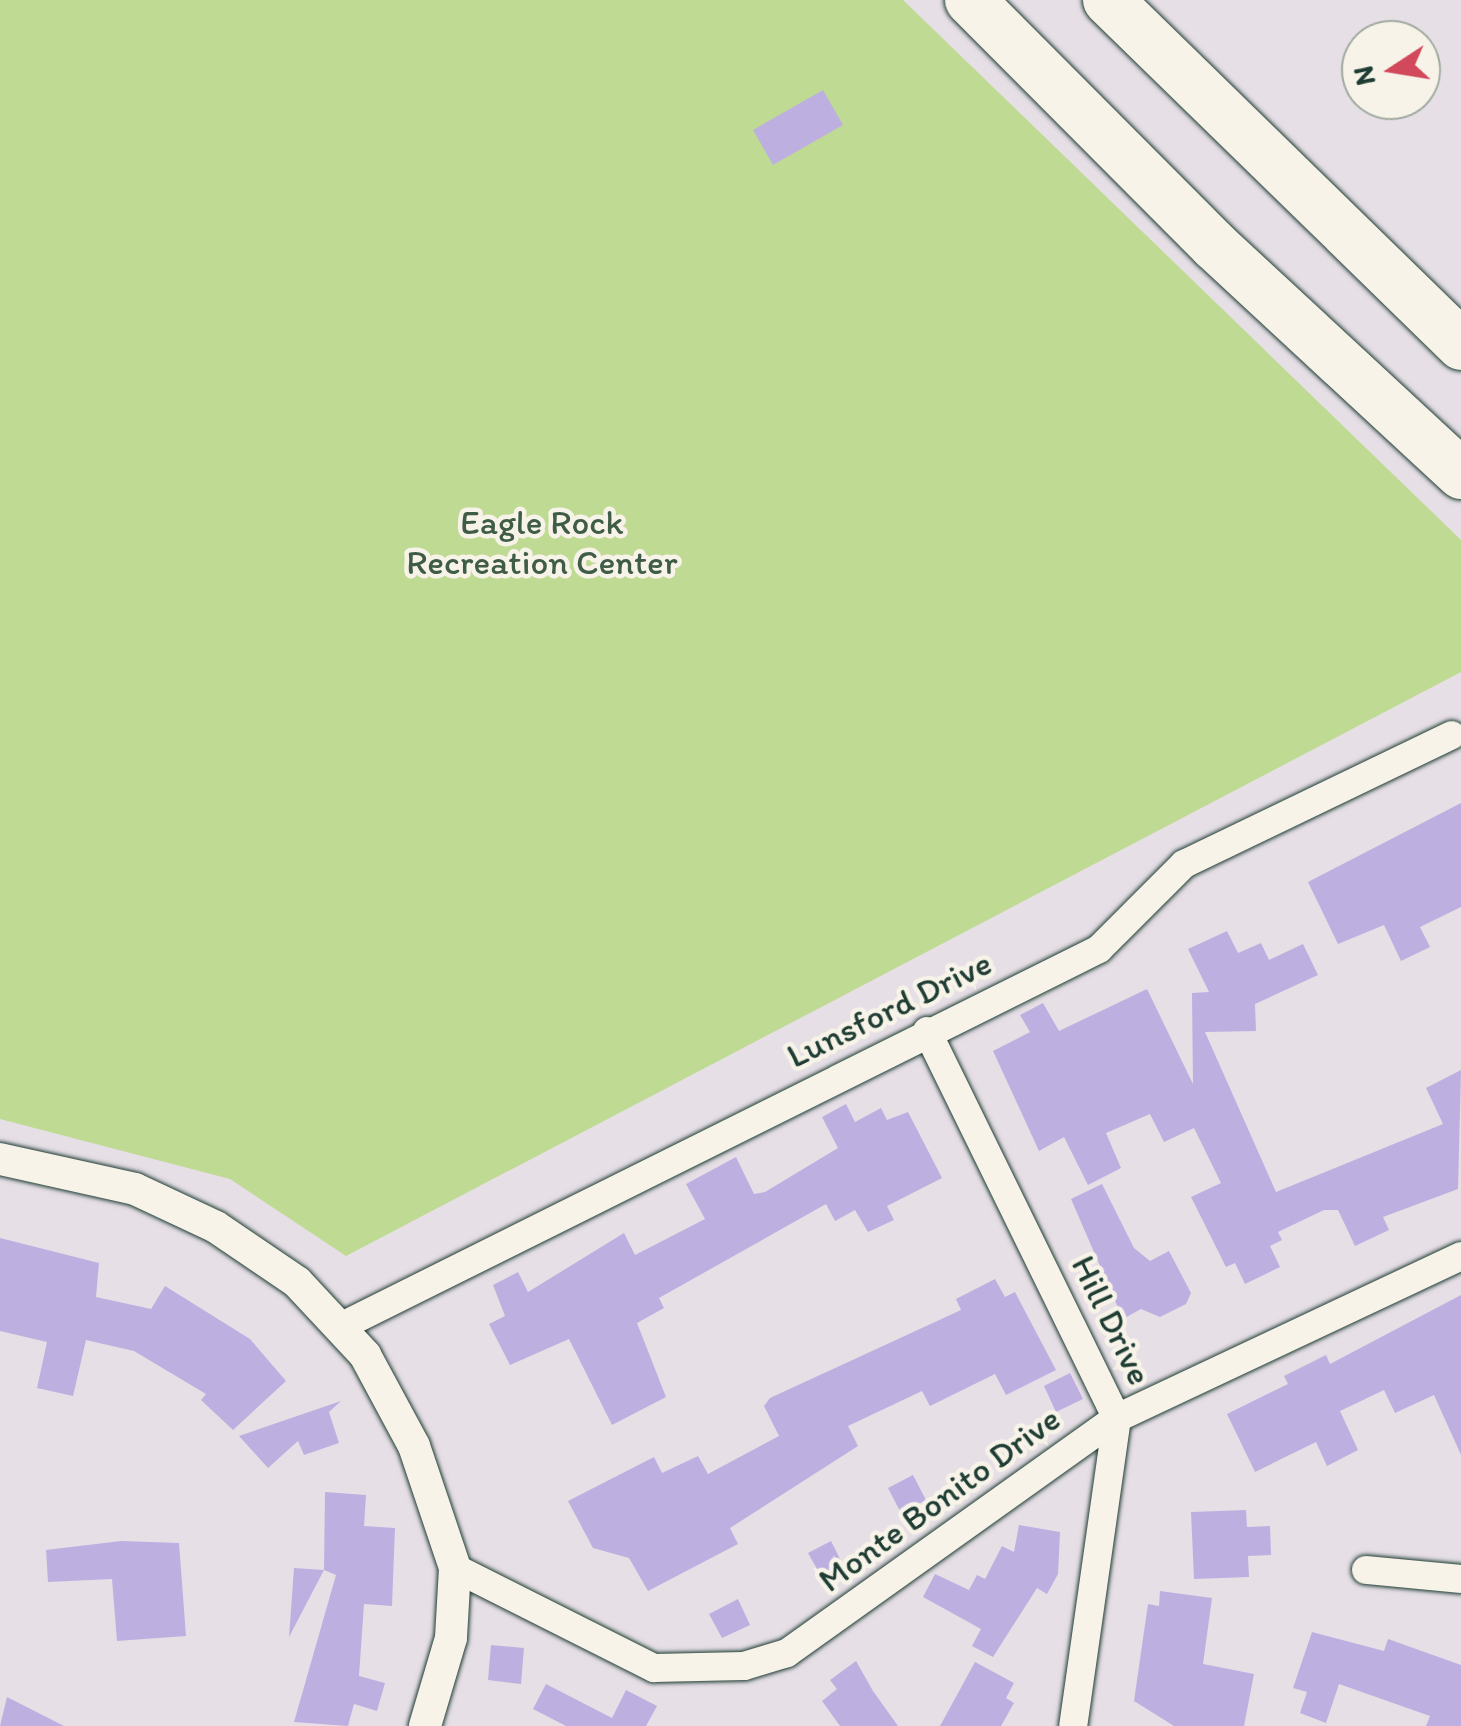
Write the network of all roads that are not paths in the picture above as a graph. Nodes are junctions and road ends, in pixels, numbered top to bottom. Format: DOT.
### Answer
graph roads {
  1 [pos="1108,0"];
  2 [pos="978,9"];
  3 [pos="1461,345"];
  4 [pos="1461,474"];
  5 [pos="1452,735"];
  6 [pos="927,1031"];
  7 [pos="0,1158"];
  8 [pos="1461,1256"];
  9 [pos="340,1327"];
  10 [pos="1116,1418"];
  11 [pos="455,1568"];
  12 [pos="1366,1570"];
  13 [pos="1461,1579"];
  14 [pos="425,1726"];
  15 [pos="1074,1726"];
  1 -- 3 [label="highway"];
  2 -- 4 [label="highway"];
  5 -- 6 [label="street, Lunsford Drive"];
  6 -- 9 [label="street, Lunsford Drive"];
  6 -- 10 [label="street, Hill Drive"];
  7 -- 9 [label="street"];
  8 -- 10 [label="street, Monte Bonito Drive"];
  9 -- 11 [label="street"];
  10 -- 11 [label="street, Monte Bonito Drive"];
  10 -- 15 [label="street, Hill Drive"];
  11 -- 14 [label="street"];
  12 -- 13 [label="street"];
}
